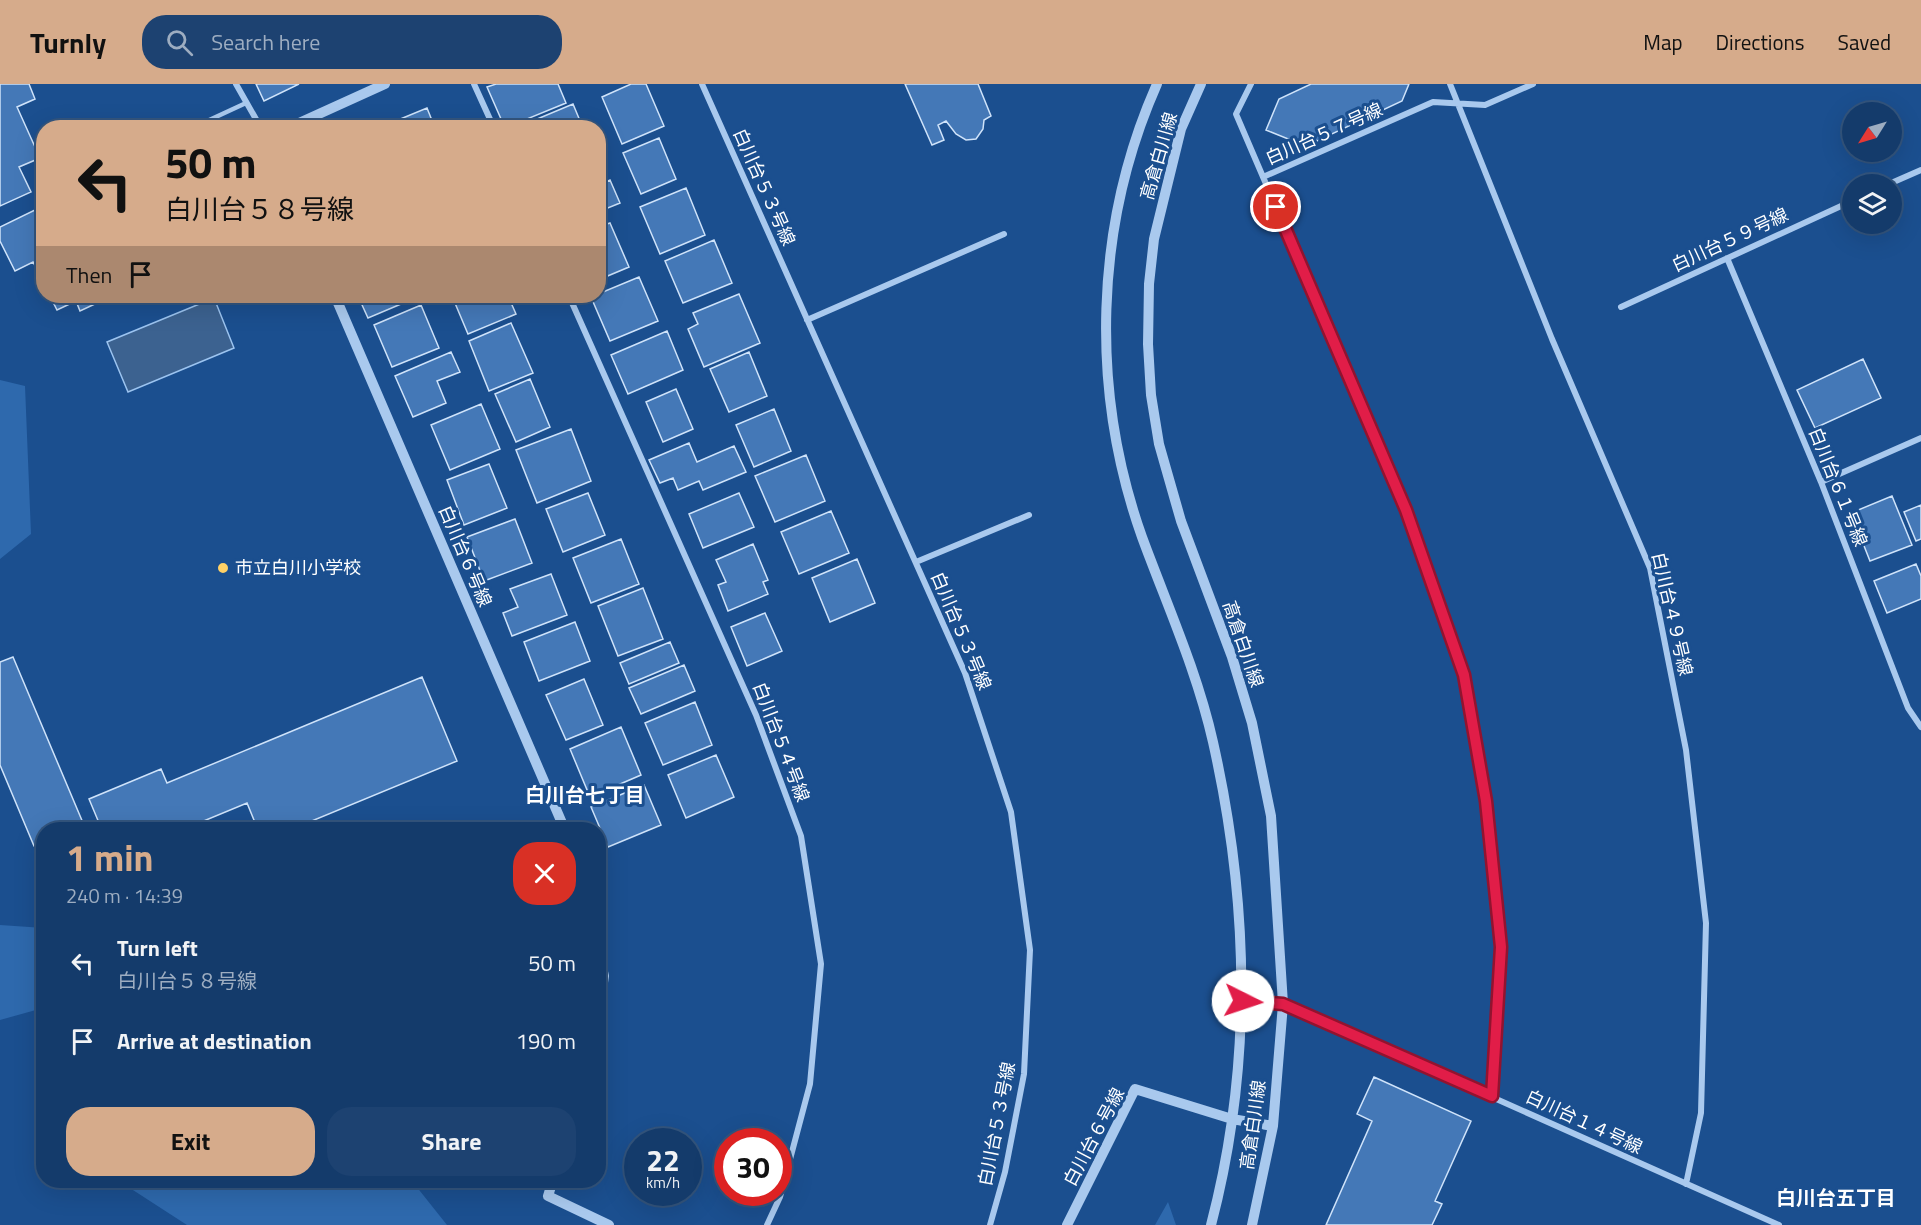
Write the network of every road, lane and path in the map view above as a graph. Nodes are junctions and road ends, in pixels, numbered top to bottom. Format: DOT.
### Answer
graph roads {
  1 [pos="236,84"];
  2 [pos="385,84"];
  3 [pos="474,84"];
  4 [pos="702,84"];
  5 [pos="1157,84"];
  6 [pos="1201,84"];
  7 [pos="1251,84"];
  8 [pos="1450,84"];
  9 [pos="1533,84"];
  10 [pos="246,103"];
  11 [pos="1459,104"];
  12 [pos="209,120"];
  13 [pos="256,120"];
  14 [pos="306,120"];
  15 [pos="490,120"];
  16 [pos="1921,170"];
  17 [pos="1263,177"];
  18 [pos="1902,178"];
  19 [pos="1842,206"];
  20 [pos="1004,234"];
  21 [pos="1727,258"];
  22 [pos="338,303"];
  23 [pos="572,303"];
  24 [pos="1621,307"];
  25 [pos="807,320"];
  26 [pos="1921,438"];
  27 [pos="1821,482"];
  28 [pos="1029,515"];
  29 [pos="916,562"];
  30 [pos="1921,727"];
  31 [pos="562,822"];
  32 [pos="1243,1001"];
  33 [pos="1283,1004"];
  34 [pos="1492,1096"];
  35 [pos="1232,1119"];
  36 [pos="1273,1126"];
  37 [pos="1686,1184"];
  38 [pos="550,1188"];
  39 [pos="609,1225"];
  40 [pos="767,1225"];
  41 [pos="990,1225"];
  42 [pos="1067,1225"];
  43 [pos="1211,1225"];
  44 [pos="1252,1225"];
  45 [pos="1779,1225"];
  1 -- 10 [label="street"];
  2 -- 14 [label="street"];
  3 -- 15 [label="street"];
  4 -- 25 [label="street, 白川台５３号線"];
  5 -- 32 [label="street, 高倉白川線"];
  6 -- 33 [label="street, 高倉白川線"];
  7 -- 17 [label="street"];
  8 -- 11 [label="street, 白川台４９号線"];
  9 -- 11 [label="street, 白川台５７号線"];
  10 -- 12 [label="lane"];
  10 -- 13 [label="street"];
  11 -- 17 [label="street, 白川台５７号線"];
  11 -- 37 [label="street, 白川台４９号線"];
  16 -- 18 [label="street"];
  17 -- 34 [label="street"];
  19 -- 21 [label="street, 白川台５９号線"];
  20 -- 25 [label="street"];
  21 -- 24 [label="street, 白川台５９号線"];
  21 -- 27 [label="street, 白川台６１号線"];
  22 -- 31 [label="street, 白川台６号線"];
  23 -- 40 [label="street, 白川台５４号線"];
  25 -- 29 [label="street, 白川台５３号線"];
  26 -- 27 [label="street"];
  27 -- 30 [label="street, 白川台６１号線"];
  28 -- 29 [label="street"];
  29 -- 41 [label="street, 白川台５３号線"];
  32 -- 33 [label="street, 白川台１４号線"];
  32 -- 35 [label="street, 高倉白川線"];
  33 -- 34 [label="street, 白川台１４号線"];
  33 -- 36 [label="street, 高倉白川線"];
  34 -- 37 [label="street, 白川台１４号線"];
  35 -- 36 [label="street"];
  35 -- 42 [label="street, 白川台６号線"];
  35 -- 43 [label="street, 高倉白川線"];
  36 -- 44 [label="street, 高倉白川線"];
  37 -- 45 [label="street, 白川台１４号線"];
  38 -- 39 [label="street"];
}
